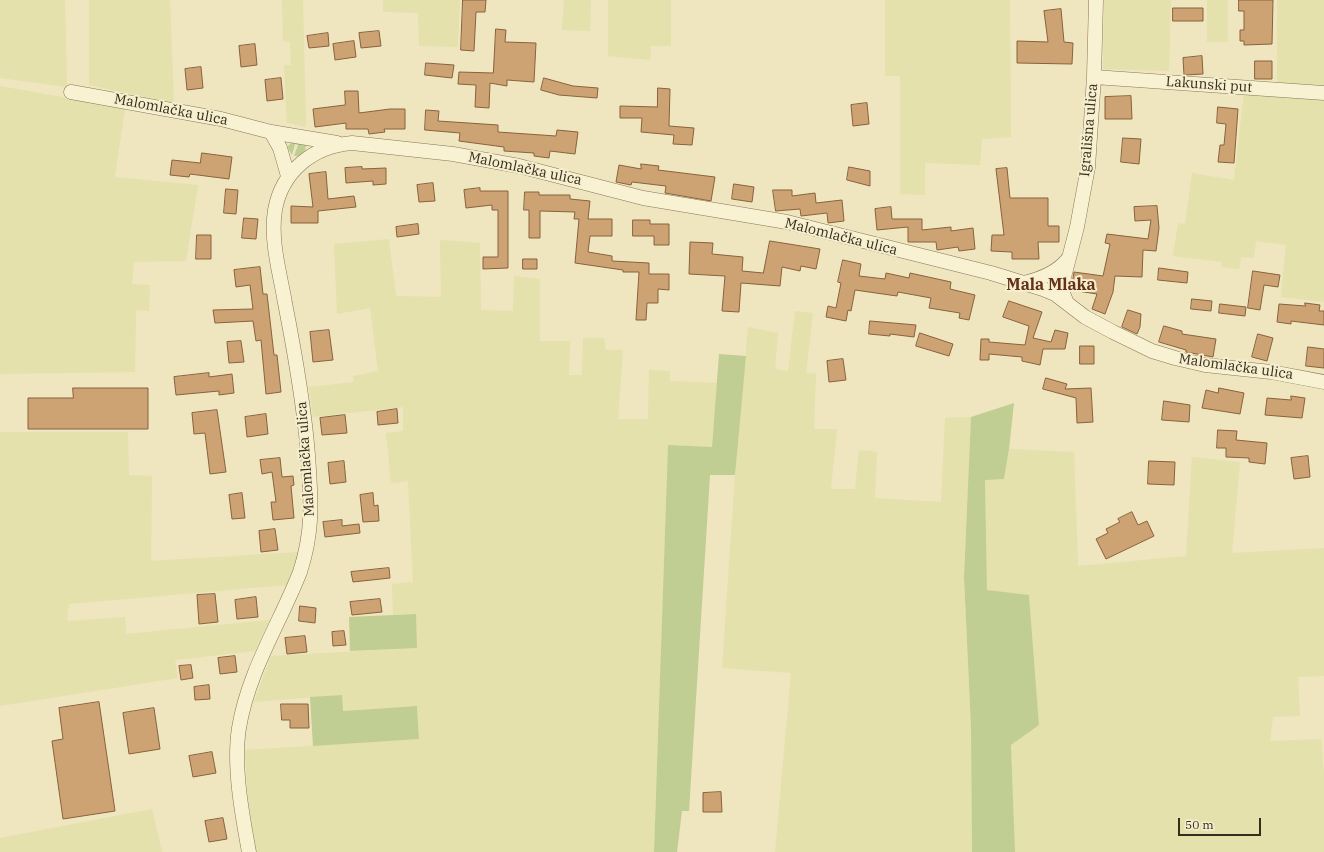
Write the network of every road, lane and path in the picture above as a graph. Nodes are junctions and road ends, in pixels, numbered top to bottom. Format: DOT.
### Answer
graph roads {
  1 [pos="1096,0"];
  2 [pos="1094,77"];
  3 [pos="70,92"];
  4 [pos="1324,93"];
  5 [pos="271,132"];
  6 [pos="341,144"];
  7 [pos="288,176"];
  8 [pos="1068,259"];
  9 [pos="1024,283"];
  10 [pos="1067,303"];
  11 [pos="1324,382"];
  12 [pos="249,852"];
  1 -- 2 [label="street, Igrališna ulica"];
  2 -- 4 [label="street, Lakunski put"];
  2 -- 8 [label="street, Igrališna ulica"];
  3 -- 5 [label="street, Malomlačka ulica"];
  5 -- 6 [label="street, Malomlačka ulica"];
  5 -- 7 [label="street"];
  6 -- 7 [label="street, Malomlačka ulica"];
  6 -- 9 [label="street, Malomlačka ulica"];
  7 -- 12 [label="street, Malomlačka ulica"];
  8 -- 9 [label="street"];
  8 -- 10 [label="street, Igrališna ulica"];
  9 -- 10 [label="street, Malomlačka ulica"];
  10 -- 11 [label="street, Malomlačka ulica"];
}
